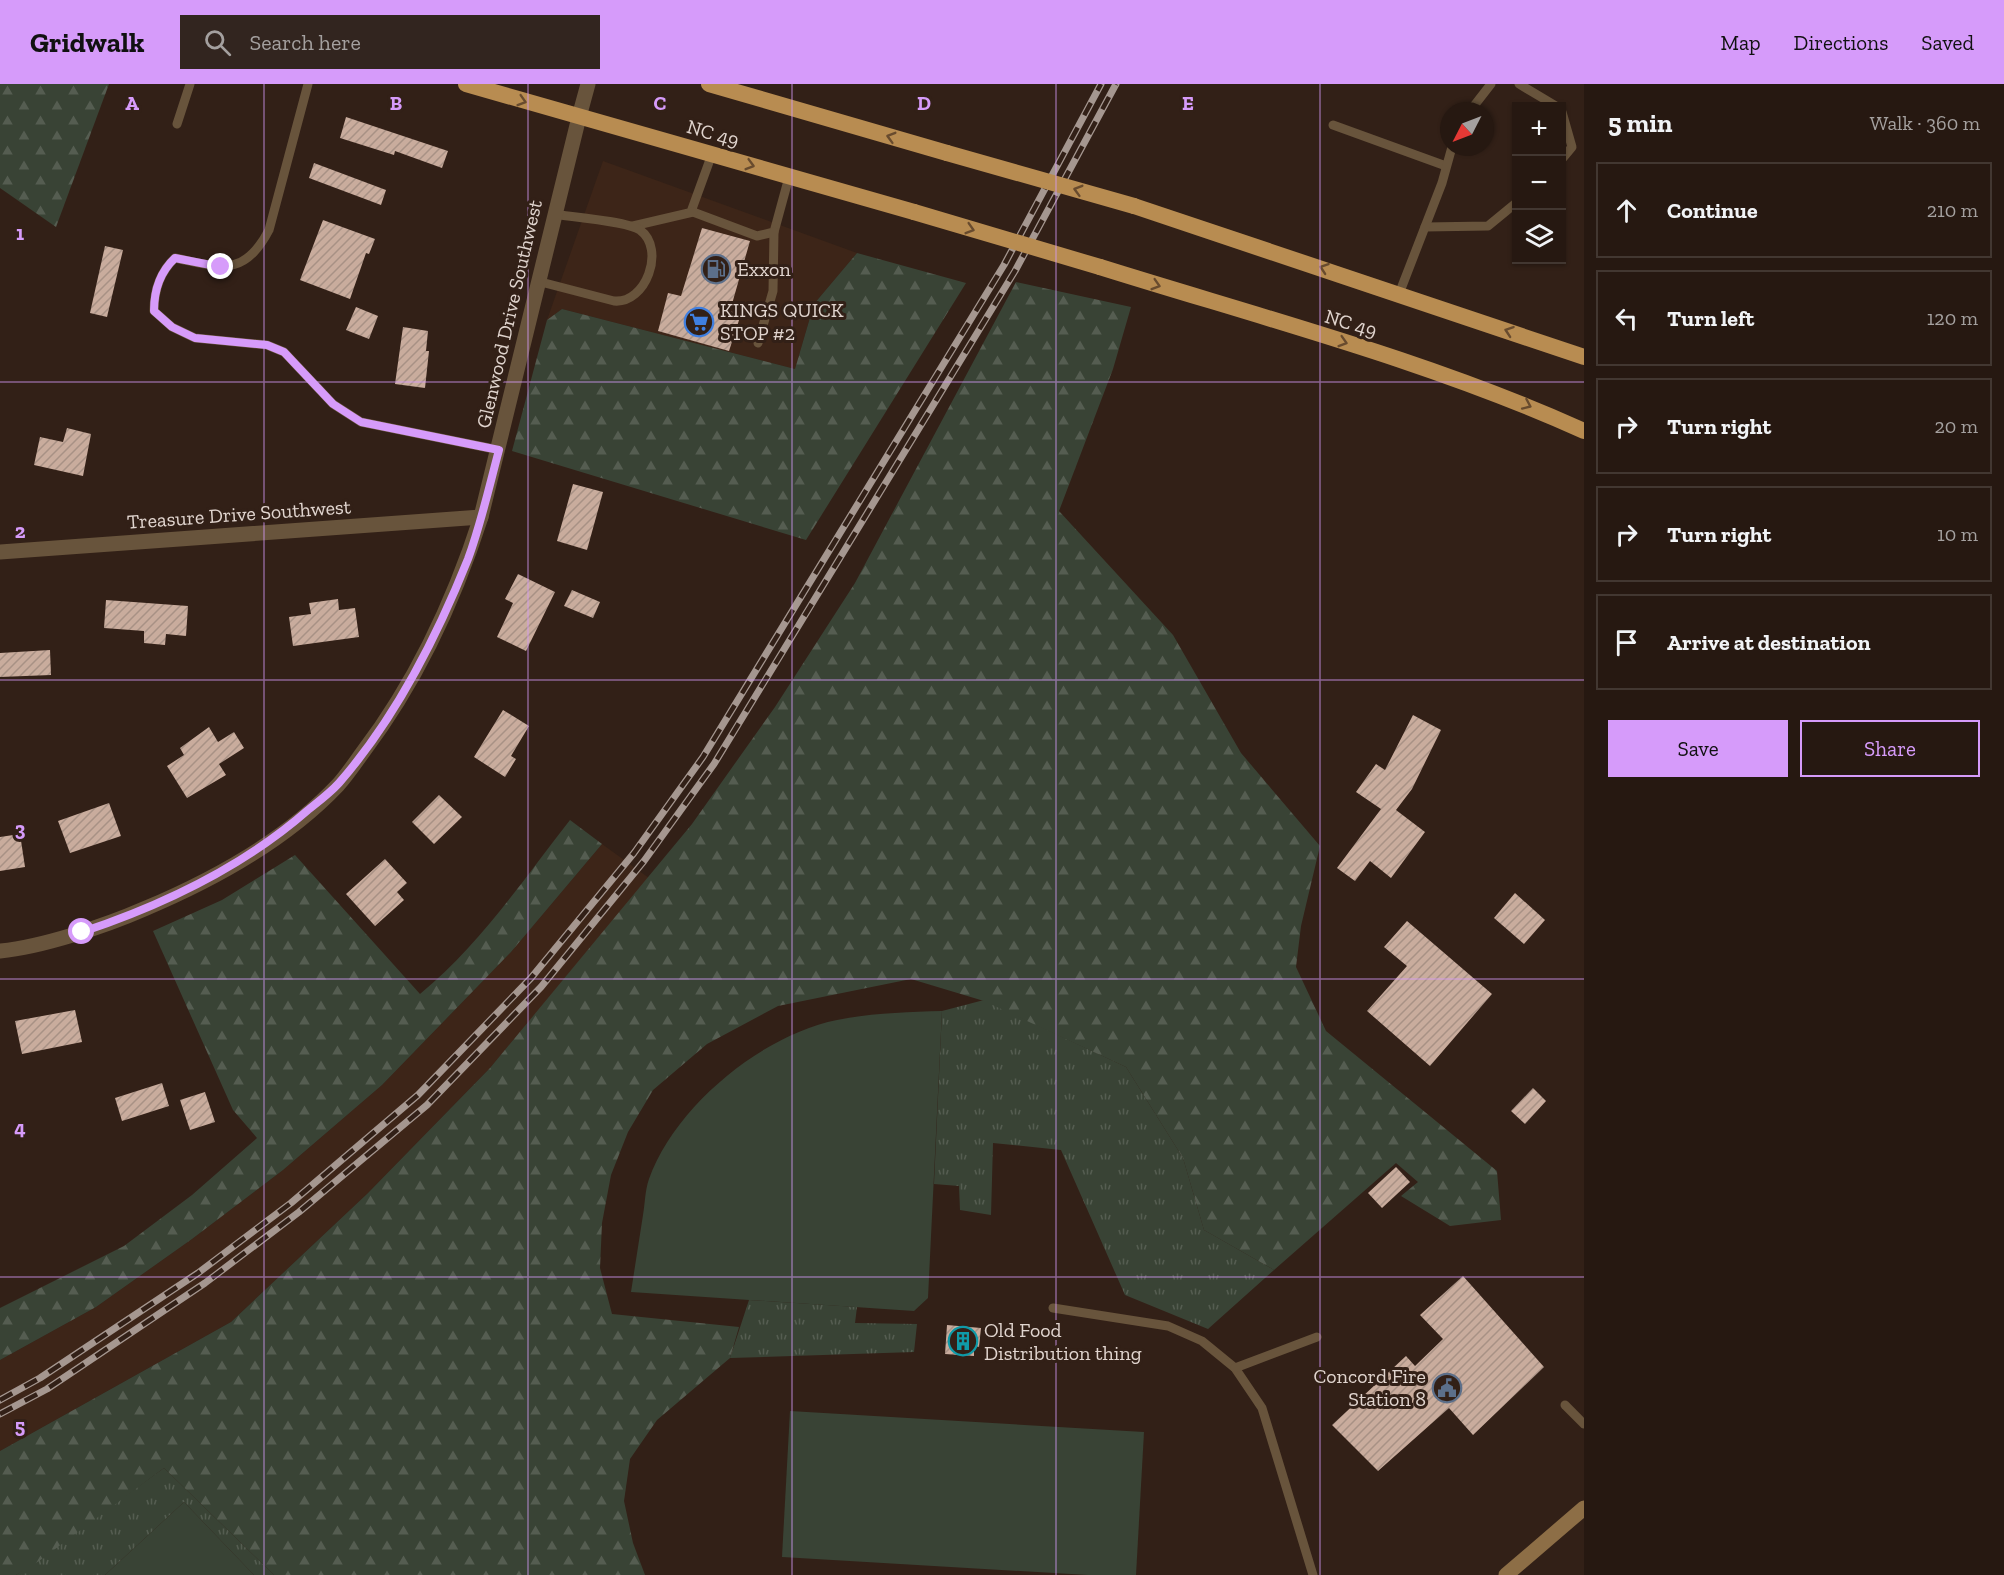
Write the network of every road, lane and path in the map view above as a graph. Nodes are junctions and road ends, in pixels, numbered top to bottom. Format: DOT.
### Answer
graph roads {
  1 [pos="190,84"];
  2 [pos="308,84"];
  3 [pos="466,84"];
  4 [pos="588,84"];
  5 [pos="709,84"];
  6 [pos="1491,84"];
  7 [pos="1519,84"];
  8 [pos="1477,102"];
  9 [pos="1549,102"];
  10 [pos="579,117"];
  11 [pos="177,124"];
  12 [pos="1333,125"];
  13 [pos="1566,126"];
  14 [pos="712,154"];
  15 [pos="1566,154"];
  16 [pos="1449,156"];
  17 [pos="1446,166"];
  18 [pos="789,177"];
  19 [pos="1512,206"];
  20 [pos="693,212"];
  21 [pos="553,214"];
  22 [pos="633,226"];
  23 [pos="1425,227"];
  24 [pos="774,232"];
  25 [pos="537,281"];
  26 [pos="1399,294"];
  27 [pos="758,343"];
  28 [pos="1584,357"];
  29 [pos="1584,431"];
  30 [pos="499,450"];
  31 [pos="481,517"];
  32 [pos="2,549"];
  33 [pos="0,951"];
  34 [pos="1053,1308"];
  35 [pos="1317,1337"];
  36 [pos="1235,1368"];
  37 [pos="1565,1405"];
  38 [pos="1584,1424"];
  39 [pos="1584,1508"];
  40 [pos="1313,1575"];
  41 [pos="1506,1575"];
  1 -- 11 [label="lane"];
  2 -- 30 [label="lane"];
  3 -- 10 [label="highway, NC 49 / NC 49, one-way"];
  4 -- 10 [label="street, Glenwood Drive Southwest"];
  26 -- 5 [label="highway, one-way, bridge"];
  6 -- 8 [label="lane"];
  7 -- 9 [label="lane"];
  10 -- 14 [label="highway, NC 49 / NC 49"];
  10 -- 21 [label="street, Glenwood Drive Southwest"];
  12 -- 17 [label="lane"];
  13 -- 15 [label="lane"];
  14 -- 18 [label="highway, NC 49 / NC 49, one-way"];
  14 -- 20 [label="lane"];
  16 -- 17 [label="lane"];
  17 -- 23 [label="lane"];
  18 -- 24 [label="lane"];
  18 -- 29 [label="highway, NC 49 / NC 49, one-way, bridge"];
  19 -- 23 [label="lane"];
  20 -- 22 [label="lane"];
  20 -- 24 [label="lane"];
  21 -- 22 [label="lane"];
  21 -- 25 [label="street, Glenwood Drive Southwest"];
  22 -- 25 [label="lane"];
  23 -- 26 [label="lane"];
  24 -- 27 [label="lane"];
  25 -- 30 [label="street, Glenwood Drive Southwest"];
  28 -- 26 [label="highway, one-way"];
  30 -- 31 [label="street, Glenwood Drive Southwest"];
  31 -- 32 [label="street, Treasure Drive Southwest"];
  31 -- 33 [label="street, Glenwood Drive Southwest"];
  34 -- 36 [label="lane"];
  35 -- 36 [label="lane"];
  36 -- 40 [label="lane"];
  37 -- 38 [label="lane"];
  39 -- 41 [label="main road"];
}
